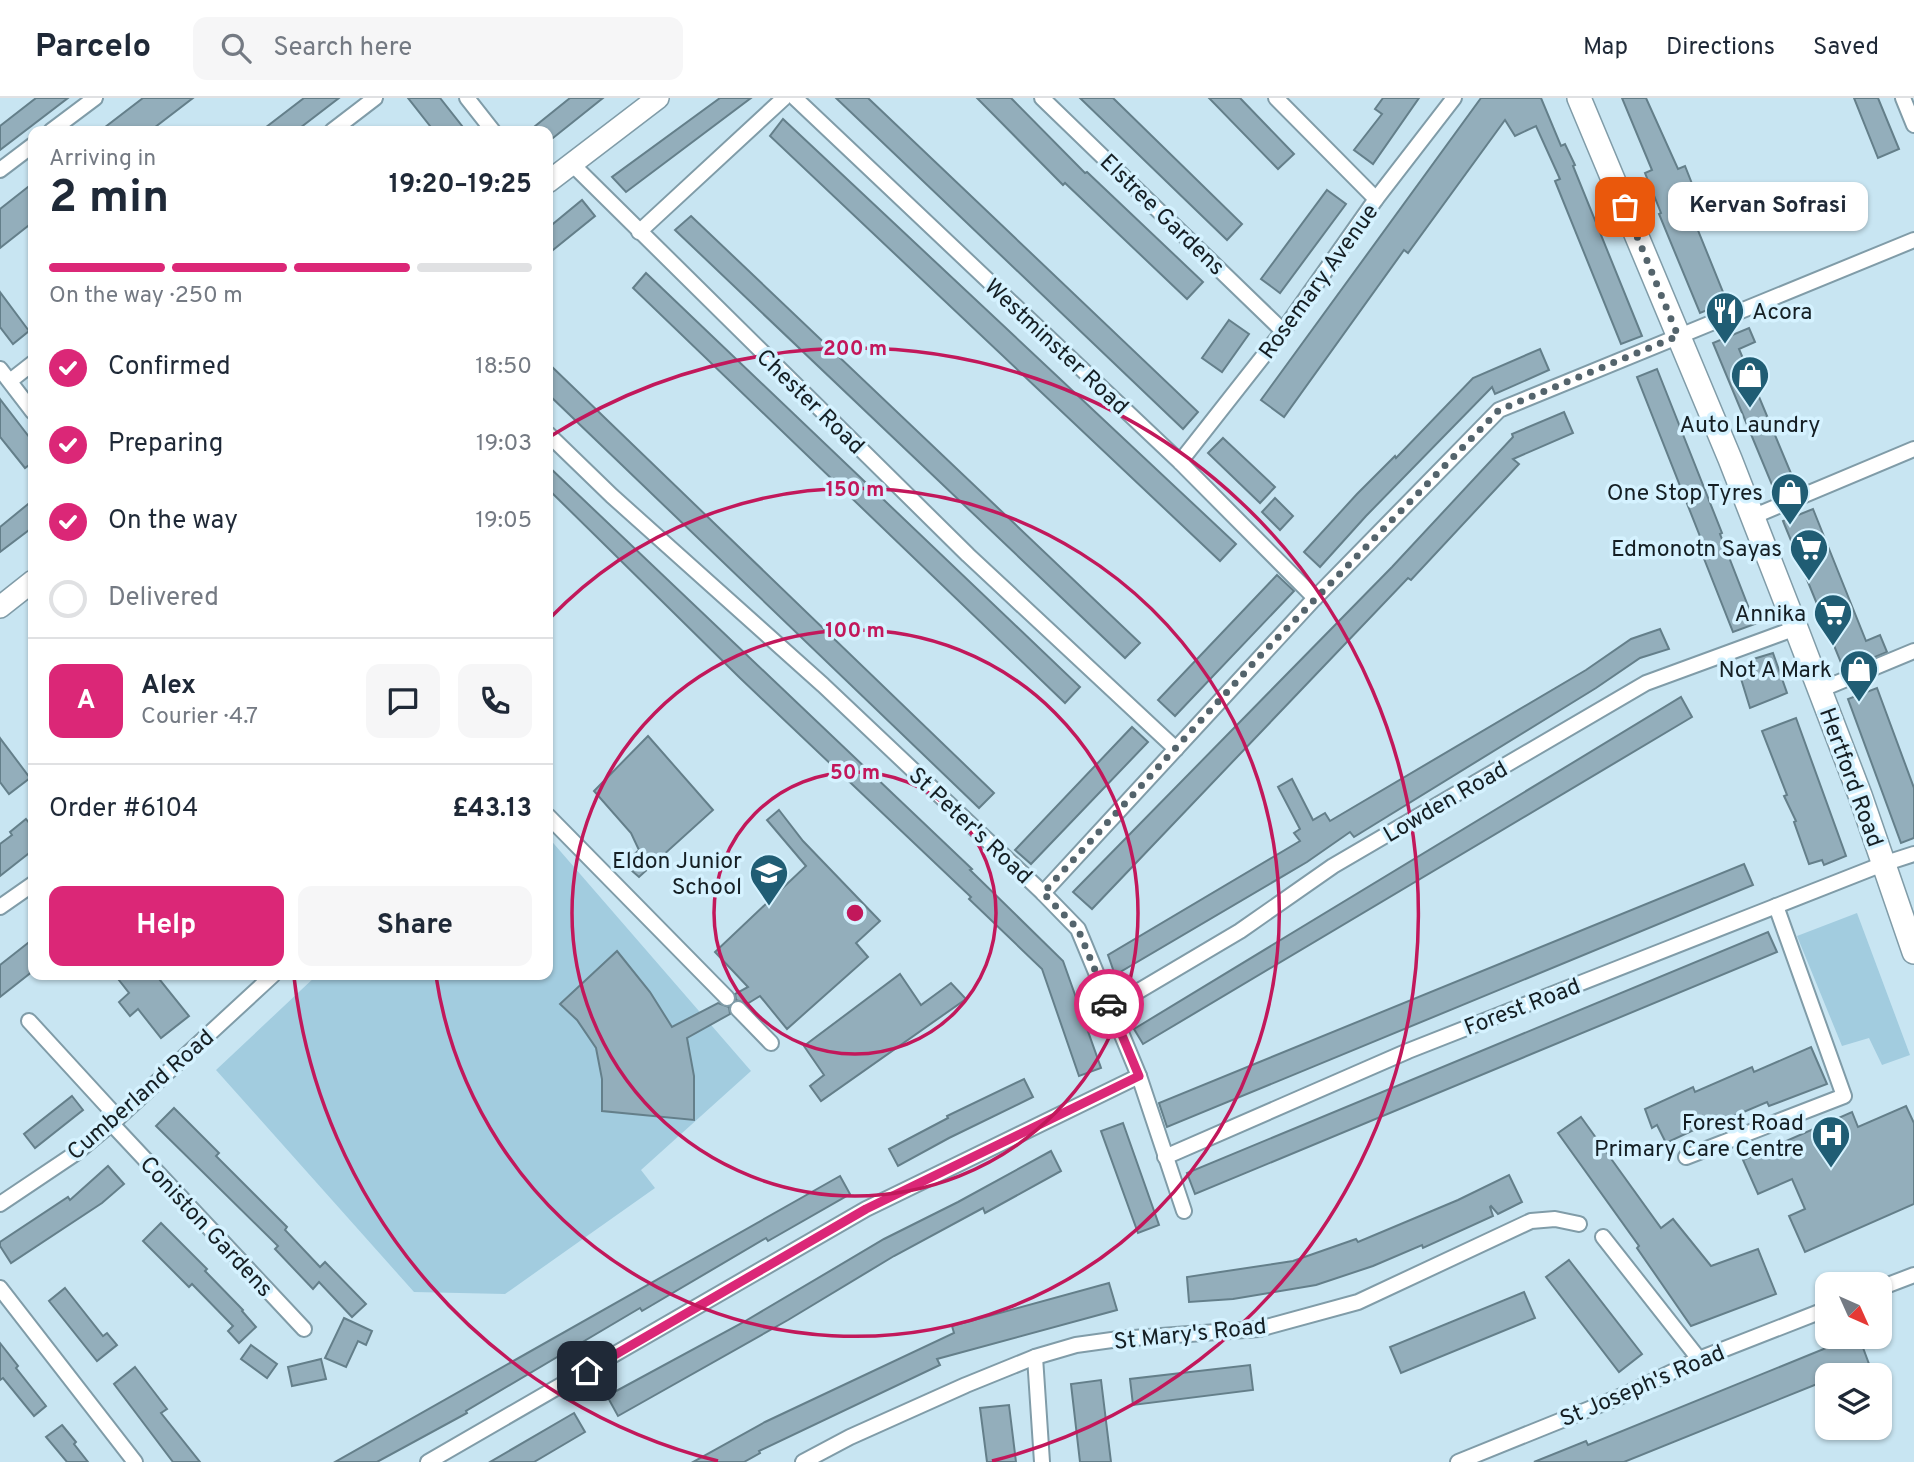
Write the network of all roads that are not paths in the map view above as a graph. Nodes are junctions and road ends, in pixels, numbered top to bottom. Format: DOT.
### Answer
graph roads {
  1 [pos="95,98"];
  2 [pos="375,98"];
  3 [pos="467,98"];
  4 [pos="658,98"];
  5 [pos="784,98"];
  6 [pos="795,98"];
  7 [pos="1042,98"];
  8 [pos="1276,98"];
  9 [pos="1454,98"];
  10 [pos="1579,98"];
  11 [pos="1903,98"];
  12 [pos="1914,125"];
  13 [pos="58,126"];
  14 [pos="339,126"];
  15 [pos="489,126"];
  16 [pos="28,149"];
  17 [pos="572,164"];
  18 [pos="0,170"];
  19 [pos="553,178"];
  20 [pos="1376,199"];
  21 [pos="639,232"];
  22 [pos="1914,240"];
  23 [pos="1283,331"];
  24 [pos="1678,336"];
  25 [pos="28,367"];
  26 [pos="0,369"];
  27 [pos="10,381"];
  28 [pos="28,405"];
  29 [pos="553,439"];
  30 [pos="1914,449"];
  31 [pos="1180,462"];
  32 [pos="1752,517"];
  33 [pos="28,586"];
  34 [pos="1315,598"];
  35 [pos="0,607"];
  36 [pos="1796,628"];
  37 [pos="1914,651"];
  38 [pos="1820,690"];
  39 [pos="1176,749"];
  40 [pos="553,821"];
  41 [pos="1914,854"];
  42 [pos="1882,864"];
  43 [pos="28,887"];
  44 [pos="1043,893"];
  45 [pos="1776,906"];
  46 [pos="0,907"];
  47 [pos="1914,952"];
  48 [pos="268,980"];
  49 [pos="1110,1008"];
  50 [pos="29,1021"];
  51 [pos="771,1043"];
  52 [pos="1139,1076"];
  53 [pos="114,1121"];
  54 [pos="1165,1157"];
  55 [pos="1686,1157"];
  56 [pos="0,1204"];
  57 [pos="1184,1211"];
  58 [pos="1579,1224"];
  59 [pos="1603,1237"];
  60 [pos="1914,1275"];
  61 [pos="1892,1283"];
  62 [pos="0,1289"];
  63 [pos="1815,1315"];
  64 [pos="304,1329"];
  65 [pos="1035,1357"];
  66 [pos="1699,1359"];
  67 [pos="135,1462"];
  68 [pos="428,1462"];
  69 [pos="803,1462"];
  70 [pos="1042,1462"];
  71 [pos="1458,1462"];
  1 -- 13 [label="street"];
  2 -- 14 [label="street"];
  3 -- 15 [label="street"];
  4 -- 17 [label="street"];
  5 -- 21 [label="street"];
  6 -- 31 [label="street, Westminster Road"];
  7 -- 23 [label="street, Elstree Gardens"];
  8 -- 20 [label="street"];
  9 -- 20 [label="street, Rosemary Avenue"];
  10 -- 24 [label="main road, Hertford Road"];
  11 -- 12 [label="street"];
  16 -- 18 [label="street"];
  17 -- 19 [label="street"];
  17 -- 21 [label="street, Chester Road"];
  20 -- 23 [label="street, Rosemary Avenue"];
  21 -- 39 [label="street, Chester Road"];
  22 -- 24 [label="street"];
  23 -- 31 [label="street, Rosemary Avenue"];
  24 -- 32 [label="main road, Hertford Road"];
  24 -- 34 [label="street"];
  25 -- 27 [label="street"];
  26 -- 27 [label="street"];
  27 -- 28 [label="street"];
  29 -- 44 [label="street, St Peter's Road"];
  30 -- 32 [label="street"];
  31 -- 34 [label="street, Westminster Road"];
  32 -- 36 [label="main road, Hertford Road"];
  33 -- 35 [label="street"];
  34 -- 39 [label="street"];
  36 -- 38 [label="main road, Hertford Road"];
  36 -- 49 [label="street, Lowden Road"];
  37 -- 38 [label="street"];
  38 -- 42 [label="main road, Hertford Road"];
  39 -- 44 [label="street"];
  40 -- 51 [label="street"];
  41 -- 42 [label="street, Forest Road"];
  42 -- 45 [label="street, Forest Road"];
  42 -- 47 [label="main road, Hertford Road"];
  43 -- 46 [label="street"];
  44 -- 49 [label="street, St Peter's Road"];
  45 -- 54 [label="street, Forest Road"];
  45 -- 55 [label="street"];
  48 -- 53 [label="street, Cumberland Road"];
  49 -- 52 [label="street, St Peter's Road"];
  50 -- 53 [label="street, Coniston Gardens"];
  52 -- 54 [label="street, St Peter's Road"];
  52 -- 68 [label="street"];
  53 -- 56 [label="street, Cumberland Road"];
  53 -- 64 [label="street, Coniston Gardens"];
  54 -- 57 [label="street, St Peter's Road"];
  58 -- 65 [label="street, St Mary's Road"];
  59 -- 66 [label="street"];
  60 -- 61 [label="street"];
  62 -- 67 [label="street"];
  63 -- 66 [label="street, St Joseph's Road"];
  65 -- 69 [label="street, St Mary's Road"];
  65 -- 70 [label="street"];
  66 -- 71 [label="street, St Joseph's Road"];
}
